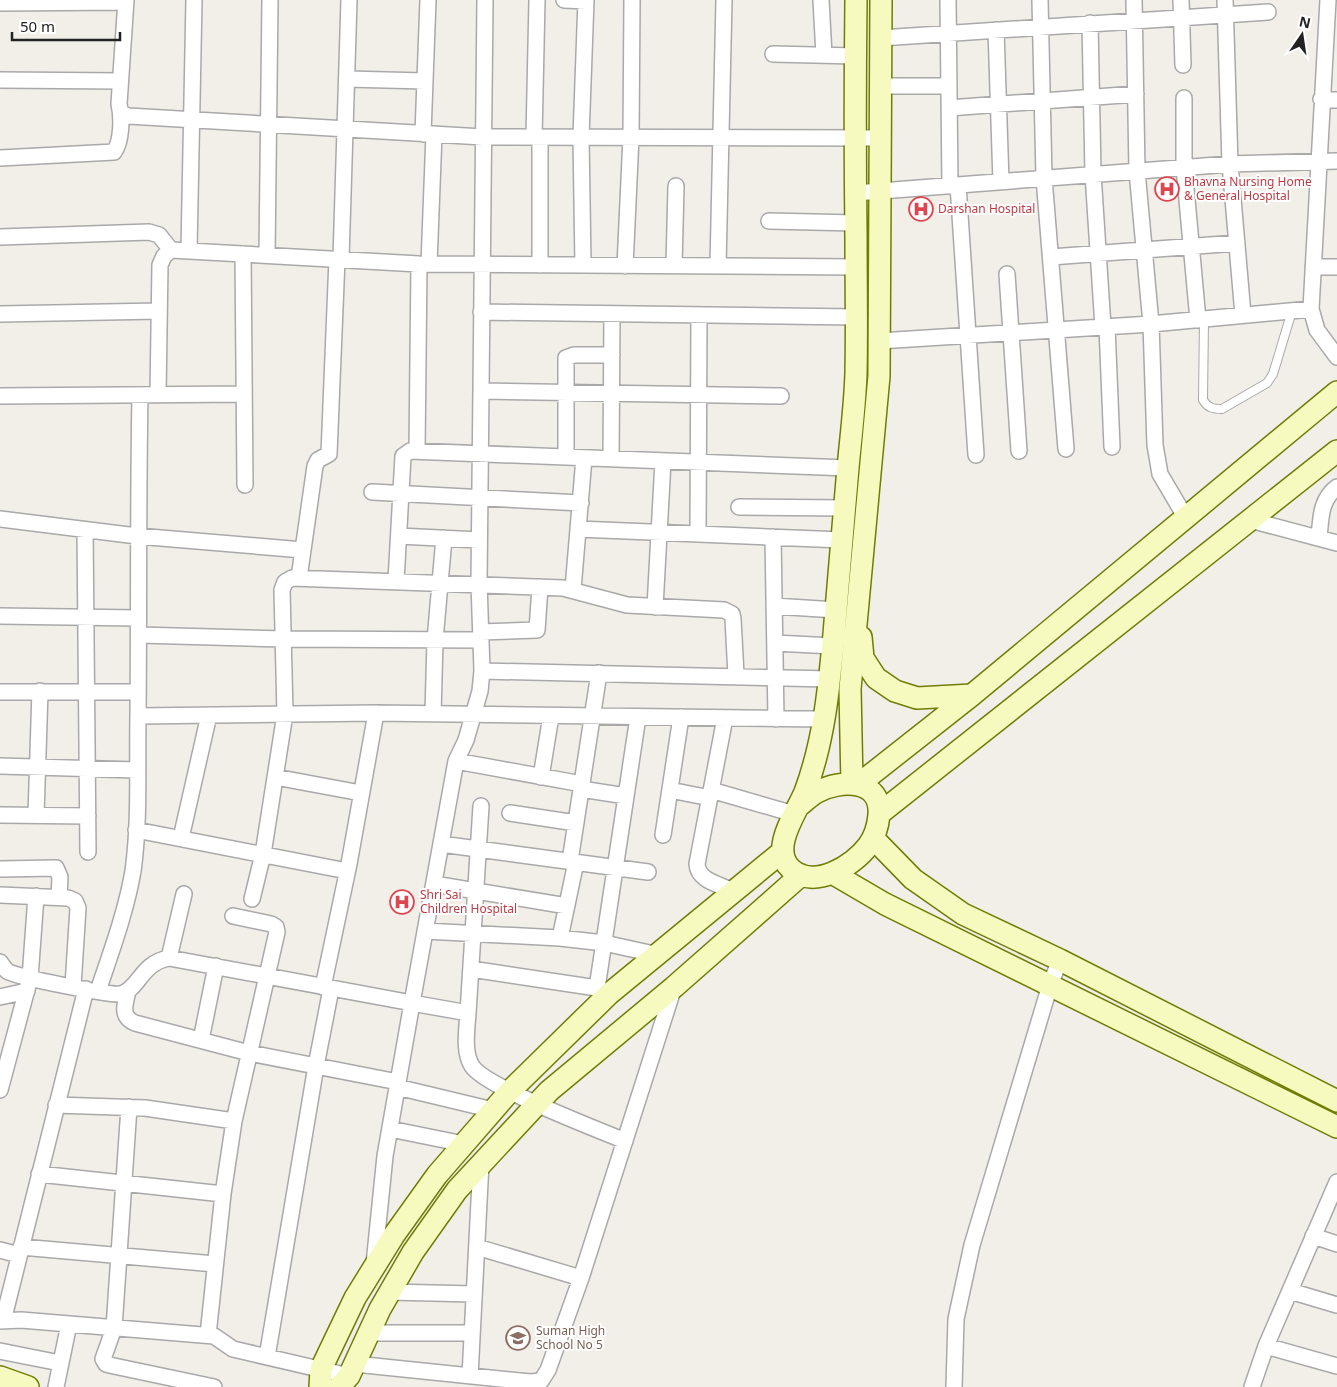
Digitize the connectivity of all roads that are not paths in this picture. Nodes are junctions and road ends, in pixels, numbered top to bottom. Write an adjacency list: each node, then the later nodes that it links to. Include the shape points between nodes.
1 (194, 0): 49 (street)
2 (270, 0): 50 (street)
3 (349, 0): 34 (street)
4 (428, 0): 37 (street)
5 (484, 0): 54 (street)
6 (537, 0): 55 (street)
7 (564, 0): 19 (street)
8 (632, 0): 57 (street)
9 (724, 0): 58 (street)
10 (821, 0): 31 (street)
11 (856, 0): 32 (main road)
12 (881, 0): 29 (main road)
13 (948, 0): 28 (street)
14 (1040, 0): 26 (street)
15 (1134, 0): 24 (street)
16 (1181, 0): 23 (street)
17 (1328, 0): 43 (street)
18 (126, 1): 20 (street); 36 (street)
19 (586, 1): 56 (street)
20 (0, 3)
21 (1225, 7): 22 (street); 23 (street); 63 (street)
22 (1268, 12)
23 (1182, 17): 24 (street); 33 (street)
24 (1135, 20): 25 (street); 40 (street)
25 (1090, 23): 26 (street); 41 (street)
26 (1040, 27): 27 (street); 45 (street)
27 (996, 30): 28 (street); 46 (street)
28 (949, 33): 29 (street); 39 (street)
29 (881, 38): 38 (main road)
30 (773, 54): 31 (street)
31 (824, 55): 32 (street)
32 (855, 56): 53 (main road)
33 (1184, 65)
34 (347, 78): 37 (street); 51 (street)
35 (0, 80): 36 (street)
36 (120, 81): 48 (street)
37 (425, 81): 52 (street)
38 (881, 86): 39 (street); 59 (main road)
39 (949, 86): 47 (street)
40 (1136, 94): 41 (street); 65 (street)
41 (1090, 98): 45 (street); 66 (street)
42 (1184, 98): 64 (street)
43 (1321, 99): 44 (street); 61 (street)
44 (1337, 100)
45 (1042, 101): 46 (street); 67 (street)
46 (998, 104): 47 (street); 68 (street)
47 (949, 108): 70 (street)
48 (121, 113): 49 (street); 60 (street, via 118,147 114,152)
49 (192, 119): 50 (street); 79 (street)
50 (269, 124): 51 (street); 83 (street)
51 (345, 130): 52 (street); 85 (street)
52 (429, 134): 54 (street); 86 (street)
53 (855, 136): 58 (street); 59 (street); 72 (main road)
54 (483, 137): 55 (street); 87 (street)
55 (537, 137): 56 (street); 88 (street)
56 (581, 137): 57 (street); 89 (street)
57 (631, 137): 58 (street); 90 (street)
58 (722, 137): 92 (street)
59 (881, 138): 71 (main road)
60 (0, 158)
61 (1319, 160): 62 (street); 63 (street); 94 (street)
62 (1337, 161)
63 (1230, 164): 64 (street); 76 (street)
64 (1184, 167): 65 (street); 77 (street)
65 (1137, 171): 66 (street); 80 (street)
66 (1092, 174): 67 (street); 82 (street)
67 (1044, 178): 68 (street); 84 (street)
68 (1001, 182): 70 (street)
69 (676, 186): 91 (street)
70 (954, 186): 71 (street); 111 (street)
71 (881, 192): 72 (street); 112 (main road)
72 (856, 193): 74 (main road)
73 (769, 221): 74 (street)
74 (856, 223): 93 (main road)
75 (0, 237): 78 (street, via 149,232 159,236)
76 (1237, 243): 77 (street); 104 (street)
77 (1190, 246): 80 (street); 106 (street)
78 (171, 250): 79 (street); 98 (street, via 160,265)
79 (189, 250): 81 (street)
80 (1144, 250): 82 (street); 107 (street)
81 (243, 254): 83 (street); 121 (street)
82 (1098, 254): 84 (street); 108 (street)
83 (267, 255): 85 (street)
84 (1051, 257): 109 (street)
85 (339, 259): 86 (street); 161 (street, via 329,454 318,460 316,466)
86 (424, 264): 87 (street); 128 (street)
87 (482, 265): 88 (street); 100 (street)
88 (540, 265): 89 (street)
89 (582, 265): 90 (street)
90 (625, 266): 91 (street)
91 (674, 266): 92 (street)
92 (718, 266): 93 (street)
93 (856, 267): 105 (main road)
94 (1313, 267): 95 (street); 97 (street)
95 (1337, 268)
96 (1007, 274): 110 (street)
97 (1311, 309): 99 (street); 114 (street, via 1318,330)
98 (159, 311): 101 (street); 120 (street)
99 (1292, 311): 104 (street); 106 (lane, via 1273,374 1267,383 1222,409 1206,406 1203,400)
100 (481, 312): 102 (street); 115 (street)
101 (0, 314)
102 (612, 314): 103 (street); 113 (street)
103 (700, 315): 105 (street); 122 (street)
104 (1243, 315): 106 (street)
105 (856, 317): 137 (main road, via 856,374)
106 (1201, 319): 107 (street)
107 (1151, 324): 108 (street); 146 (street, via 1156,458 1167,489)
108 (1105, 327): 109 (street); 125 (street)
109 (1056, 330): 110 (street); 126 (street)
110 (1013, 333): 111 (street); 129 (street)
111 (968, 335): 112 (street); 131 (street)
112 (879, 341): 168 (main road, via 879,376)
113 (612, 355): 117 (street, via 566,358); 118 (street)
114 (1337, 357)
115 (481, 391): 117 (street); 130 (street)
116 (1337, 392): 146 (main road)
117 (565, 393): 118 (street); 132 (street)
118 (612, 393): 122 (street); 134 (street)
119 (140, 394): 120 (street); 123 (street); 153 (street)
120 (158, 394): 121 (street)
121 (244, 394): 138 (street)
122 (700, 395): 124 (street); 136 (street)
123 (0, 396)
124 (781, 396)
125 (1112, 447)
126 (1066, 449)
127 (1337, 450): 148 (main road)
128 (417, 451): 130 (street); 141 (street, via 406,452 403,456)
129 (1019, 451)
130 (480, 454): 132 (street); 142 (street)
131 (976, 455)
132 (566, 457): 133 (street)
133 (584, 458): 134 (street); 143 (street)
134 (611, 459): 135 (street)
135 (664, 461): 136 (street); 151 (street)
136 (700, 462): 137 (street); 152 (street)
137 (848, 468): 145 (main road)
138 (245, 485)
139 (1337, 487): 157 (street, via 1324,501)
140 (372, 492): 141 (street)
141 (402, 494): 142 (street); 154 (street)
142 (480, 498): 143 (street); 158 (street)
143 (581, 503): 149 (street)
144 (739, 507): 145 (street)
145 (845, 508): 159 (main road)
146 (1186, 518): 190 (main road)
147 (0, 519): 150 (street)
148 (1250, 520): 157 (street); 220 (main road)
149 (578, 529): 151 (street); 167 (street)
150 (85, 530): 153 (street); 173 (street)
151 (660, 532): 152 (street); 170 (street)
152 (698, 534): 155 (street)
153 (137, 536): 161 (street); 174 (street)
154 (399, 536): 156 (street); 163 (street)
155 (773, 537): 159 (street); 169 (street)
156 (444, 538): 158 (street); 164 (street)
157 (1318, 538): 160 (street)
158 (479, 540): 165 (street)
159 (842, 540): 171 (main road)
160 (1337, 543)
161 (303, 550): 162 (street)
162 (299, 578): 163 (street); 177 (street, via 285,582 282,590)
163 (396, 581): 164 (street)
164 (440, 582): 165 (street); 178 (street)
165 (479, 583): 166 (street); 176 (street)
166 (540, 587): 167 (street); 176 (street, via 537,630)
167 (573, 589): 170 (street, via 609,602)
168 (858, 605): 190 (main road, via 863,658 876,678 895,691 917,698); 211 (main road, via 850,689)
169 (774, 606): 171 (street); 179 (street)
170 (655, 607): 183 (street, via 729,611 733,619)
171 (836, 610): 180 (main road)
172 (0, 616): 173 (street)
173 (85, 618): 174 (street); 187 (street)
174 (138, 618): 175 (street)
175 (139, 635): 177 (street); 189 (street)
176 (481, 636): 178 (street); 181 (street)
177 (284, 640): 178 (street); 192 (street)
178 (435, 640): 193 (street)
179 (775, 643): 180 (street); 184 (street)
180 (833, 646): 185 (main road)
181 (482, 670): 182 (street); 195 (street, via 479,698)
182 (599, 673): 183 (street); 198 (street)
183 (736, 675): 184 (street)
184 (775, 677): 185 (street); 202 (street)
185 (830, 679): 203 (main road)
186 (40, 691): 187 (street); 188 (street); 206 (street)
187 (86, 691): 189 (street); 207 (street)
188 (0, 692)
189 (138, 692): 196 (street)
190 (972, 696): 211 (main road)
191 (376, 712): 192 (street); 193 (street); 214 (street)
192 (284, 714): 194 (street); 209 (street)
193 (433, 714): 195 (street)
194 (209, 715): 196 (street); 227 (street)
195 (473, 715): 197 (street); 204 (street)
196 (138, 716): 208 (street)
197 (551, 716): 198 (street); 210 (street)
198 (592, 716): 199 (street); 212 (street)
199 (638, 717): 200 (street); 216 (street)
200 (681, 717): 201 (street); 213 (street)
201 (725, 718): 202 (street); 215 (street)
202 (776, 719): 203 (street)
203 (825, 719): 218 (main road, via 813,771)
204 (456, 761): 210 (street); 229 (street)
205 (0, 766): 206 (street)
206 (38, 767): 207 (street); 222 (street)
207 (87, 770): 208 (street); 223 (street)
208 (137, 770): 225 (street)
209 (275, 777): 214 (street); 233 (street)
210 (541, 777): 212 (street)
211 (855, 784): 218 (main road, via 840,784 818,792); 220 (main road, via 872,790)
212 (582, 786): 216 (street); 224 (street)
213 (670, 790): 215 (street); 226 (street)
214 (362, 793): 237 (street)
215 (710, 794): 218 (street); 242 (street, via 698,872 702,877)
216 (626, 796): 235 (street)
217 (481, 806): 230 (street)
218 (797, 809): 231 (main road, via 785,833)
219 (510, 813): 224 (street)
220 (879, 814): 228 (main road)
221 (0, 815): 222 (street)
222 (36, 815): 223 (street)
223 (88, 816): 232 (street)
224 (576, 823): 234 (street)
225 (136, 830): 227 (street); 266 (street, via 126,905)
226 (663, 835)
227 (181, 838): 233 (street)
228 (873, 838): 239 (main road, via 857,859); 257 (main road, via 934,896 963,914)
229 (441, 844): 230 (street); 241 (street)
230 (478, 849): 234 (street); 243 (street)
231 (783, 850): 240 (main road, via 786,863); 242 (main road)
232 (88, 852)
233 (263, 854): 237 (street); 248 (street)
234 (573, 862): 235 (street); 249 (street)
235 (616, 867): 238 (street); 254 (street)
236 (0, 869): 247 (street, via 56,868 60,877)
237 (347, 871): 264 (street)
238 (648, 872)
239 (832, 873): 240 (main road); 263 (main road, via 885,904)
240 (801, 875): 265 (main road)
241 (434, 884): 243 (street); 251 (street)
242 (733, 890): 255 (main road)
243 (476, 891): 249 (street); 252 (street)
244 (184, 894): 256 (street)
245 (0, 895): 246 (street)
246 (36, 896): 247 (street); 262 (street)
247 (59, 897): 266 (street, via 75,901 78,908)
248 (252, 899)
249 (567, 906): 253 (street)
250 (233, 916): 261 (street, via 276,927)
251 (425, 931): 252 (street); 270 (street)
252 (474, 934): 253 (street); 260 (street)
253 (560, 938): 254 (street)
254 (604, 943): 255 (street); 268 (street)
255 (654, 954): 268 (main road)
256 (169, 958): 259 (street); 267 (street, via 154,962 145,969)
257 (1060, 960): 263 (street); 278 (main road)
258 (0, 962): 262 (street, via 7,971)
259 (216, 966): 261 (street); 272 (street)
260 (471, 969): 268 (street); 271 (street)
261 (267, 976): 264 (street); 273 (street)
262 (28, 985): 266 (street); 269 (street); 276 (street)
263 (1050, 985): 284 (main road); 327 (street, via 972,1245 956,1319)
264 (327, 988): 270 (street); 274 (street)
265 (674, 988): 279 (main road); 286 (street)
266 (86, 989): 267 (street, via 112,995); 280 (street)
267 (128, 991): 272 (street, via 124,1009 128,1020)
268 (603, 991): 277 (main road)
269 (0, 997)
270 (412, 1003): 271 (street); 275 (street)
271 (468, 1013): 277 (street, via 467,1051 472,1066 484,1077)
272 (201, 1040): 273 (street)
273 (249, 1053): 274 (street); 283 (street)
274 (316, 1066): 275 (street); 316 (street)
275 (398, 1084): 282 (street); 285 (street)
276 (0, 1090)
277 (510, 1091): 279 (street); 282 (main road)
278 (1337, 1101)
279 (536, 1103): 286 (street); 288 (main road)
280 (56, 1104): 281 (street); 289 (street)
281 (129, 1108): 283 (street, via 186,1112); 291 (street)
282 (492, 1110): 287 (main road)
283 (234, 1121): 294 (street)
284 (1337, 1127)
285 (390, 1129): 287 (street); 302 (street)
286 (625, 1141): 303 (street)
287 (464, 1144): 290 (main road)
288 (481, 1163): 293 (main road); 297 (street)
289 (39, 1174): 291 (street); 299 (street)
290 (436, 1175): 293 (main road); 302 (main road)
291 (125, 1182): 294 (street); 300 (street)
292 (1337, 1183): 295 (street)
293 (457, 1190): 305 (main road, via 413,1252)
294 (223, 1194): 301 (street)
295 (1313, 1236): 296 (street); 304 (street)
296 (1337, 1244)
297 (477, 1247): 303 (street); 306 (street)
298 (0, 1250): 299 (street)
299 (20, 1251): 300 (street); 308 (street)
300 (120, 1256): 301 (street); 310 (street)
301 (215, 1264): 313 (street)
302 (373, 1270): 321 (main road, via 355,1298)
303 (581, 1278): 323 (street)
304 (1290, 1291): 307 (street); 314 (street)
305 (390, 1292): 306 (street); 311 (main road)
306 (474, 1294): 312 (street)
307 (1337, 1304)
308 (2, 1321): 309 (street)
309 (69, 1324): 310 (street); 317 (street)
310 (114, 1328): 313 (street); 326 (street, via 104,1359 106,1364)
311 (369, 1333): 312 (street); 319 (main road)
312 (472, 1333): 320 (street)
313 (208, 1335): 316 (street, via 232,1349)
314 (1266, 1346): 318 (street); 328 (street)
315 (0, 1351): 317 (street)
316 (267, 1357): 321 (street)
317 (60, 1363): 325 (street)
318 (1337, 1366)
319 (348, 1376): 320 (street); 321 (street)
320 (470, 1376): 323 (street)
321 (320, 1378)
322 (1, 1381): 324 (main road)
323 (545, 1384)
324 (28, 1387)
325 (56, 1387)
326 (214, 1387)
327 (954, 1387)
328 (1252, 1387)

